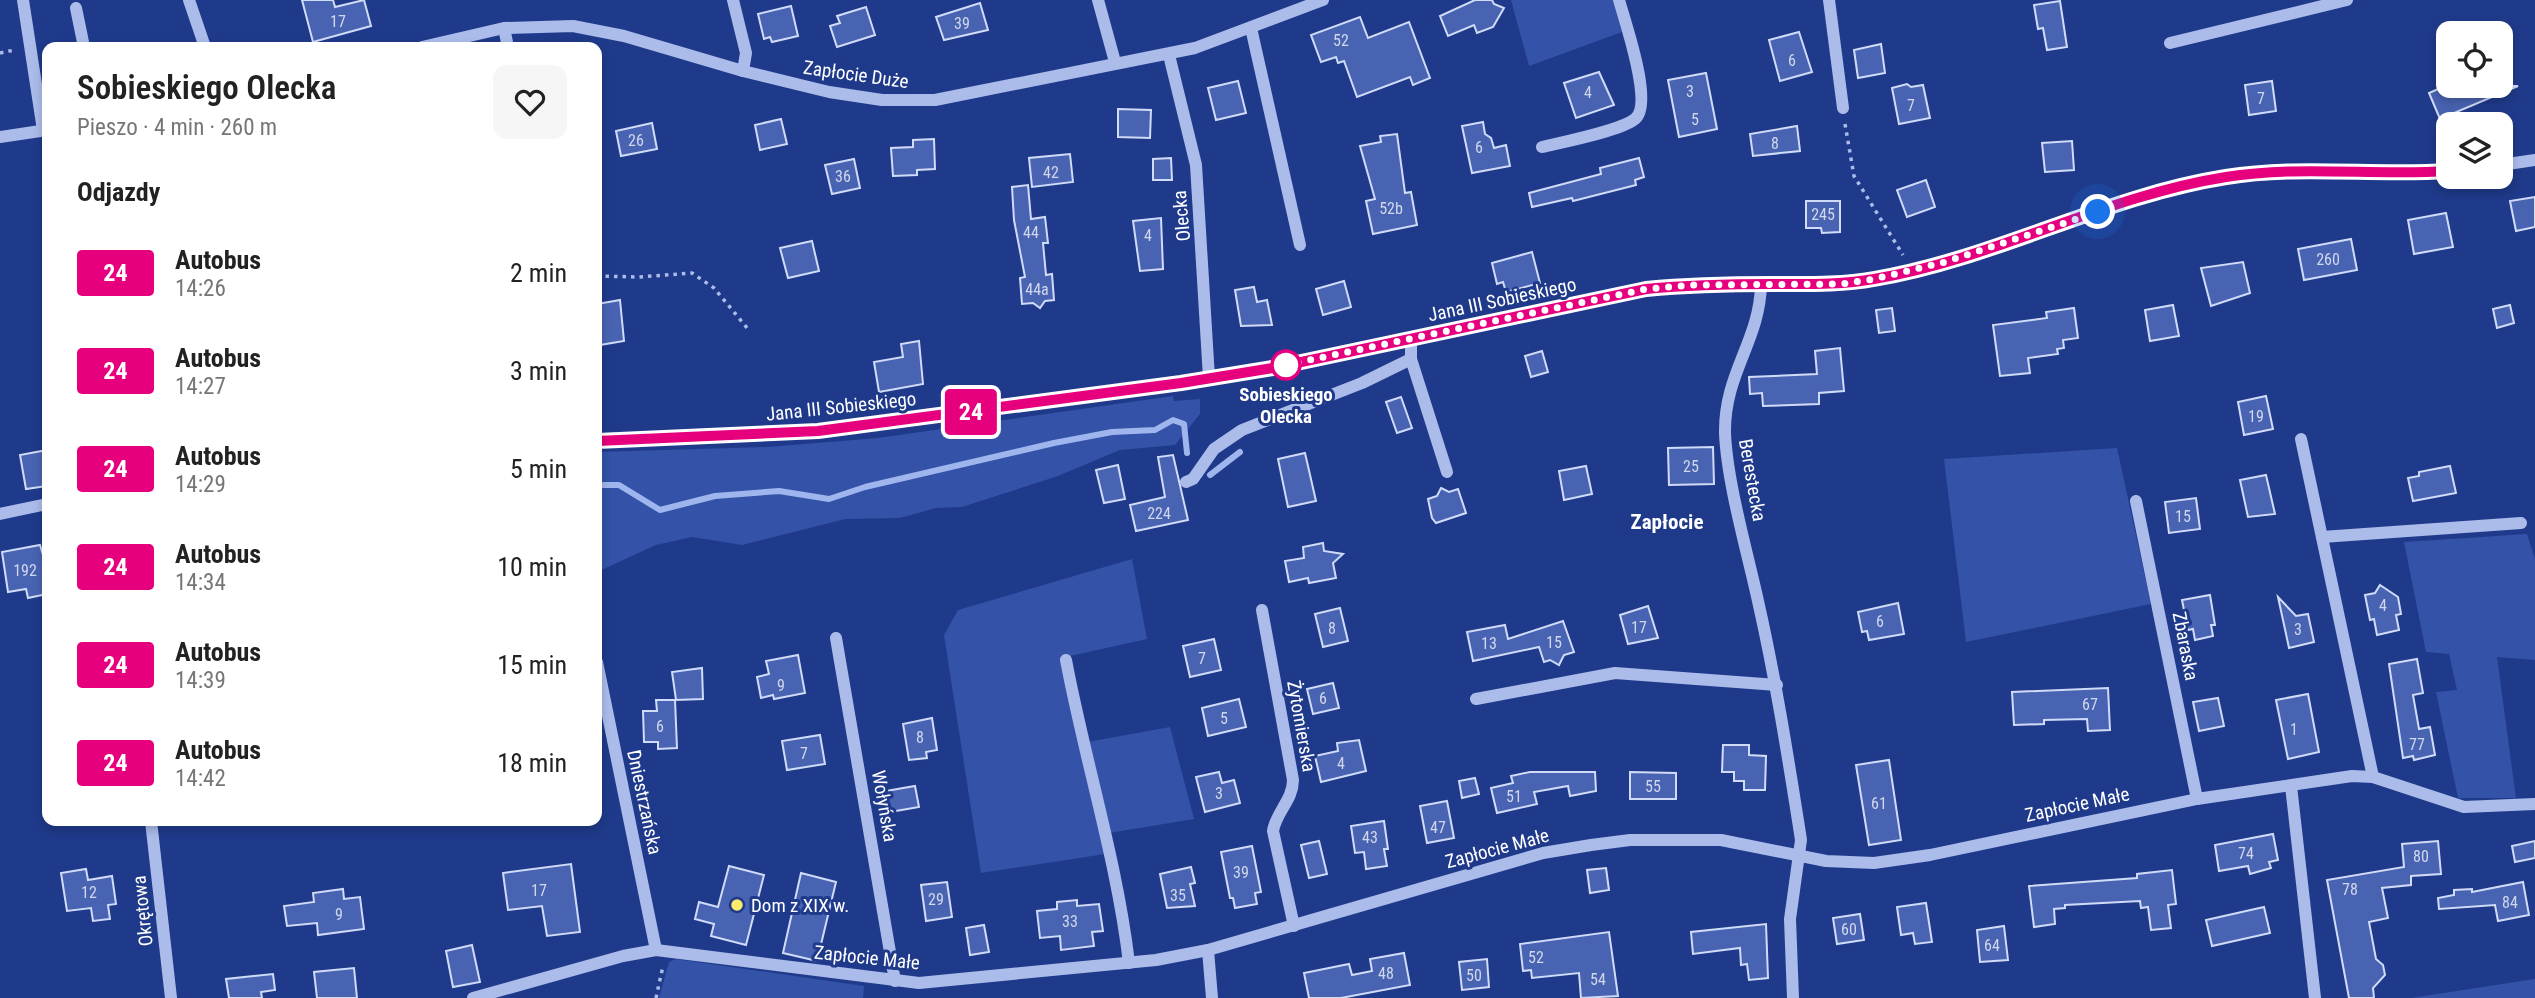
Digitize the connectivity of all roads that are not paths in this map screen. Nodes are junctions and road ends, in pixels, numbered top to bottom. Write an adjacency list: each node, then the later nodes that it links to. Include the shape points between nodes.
1 (23, 0): 21 (street)
2 (189, 0): 13 (street)
3 (733, 0): 19 (street, via 746,53)
4 (1098, 0): 18 (street)
5 (1323, 0): 11 (street, Zapłocie Duże)
6 (1619, 0): 24 (street, via 1638,71 1640,115 1627,124)
7 (1829, 0): 20 (street)
8 (2347, 0): 16 (street)
9 (76, 8): 12 (street)
10 (504, 28): 14 (street, Zapłocie Duże); 15 (street); 19 (street, Zapłocie Duże, via 550,24 599,30)
11 (1251, 28): 17 (street, Zapłocie Duże); 28 (street)
12 (83, 42)
13 (203, 42)
14 (444, 42)
15 (507, 42)
16 (2170, 43)
17 (1169, 55): 18 (street, Zapłocie Duże); 32 (street, Olecka, via 1196,165)
18 (1115, 62): 19 (street, Zapłocie Duże, via 964,95 908,101 829,92)
19 (743, 71)
20 (1843, 108)
21 (42, 112)
22 (42, 130): 23 (street)
23 (0, 137)
24 (1542, 147)
25 (2535, 160): 26 (street)
26 (2513, 163)
27 (2436, 171): 29 (street, Jana III Sobieskiego, via 2279,170 2223,177 1899,274 1841,284)
28 (1300, 245)
29 (1761, 284): 30 (street, Jana III Sobieskiego, via 1646,289); 45 (street, Berestecka, via 1756,321 1731,380 1725,430)
30 (1411, 338): 31 (street); 32 (street, Jana III Sobieskiego)
31 (1411, 359): 35 (street); 36 (street, via 1241,430 1214,449)
32 (1209, 378): 34 (street, Jana III Sobieskiego, via 818,431)
33 (2301, 439): 41 (street)
34 (602, 441)
35 (1447, 472)
36 (1186, 482)
37 (2136, 501): 50 (street, Zbaraska)
38 (42, 505): 39 (street)
39 (0, 514)
40 (2521, 523): 41 (street)
41 (2322, 537): 48 (street)
42 (1262, 610): 54 (street, Żytomierska, via 1293,780 1273,831)
43 (836, 638): 58 (street, Wołyńska)
44 (1066, 660): 57 (street, via 1114,873)
45 (1777, 685): 47 (street, via 1615,673); 53 (street, Berestecka, via 1799,827)
46 (602, 686): 55 (street, Dniestrzańska)
47 (1476, 699)
48 (2373, 777): 49 (street, Zapłocie Małe); 51 (street, Zapłocie Małe, via 2464,807)
49 (2291, 786): 50 (street, Zapłocie Małe); 63 (street)
50 (2197, 799): 53 (street, Zapłocie Małe, via 1898,861 1848,864)
51 (2535, 804)
52 (152, 826): 60 (street, Okrętowa)
53 (1798, 855): 54 (street, Zapłocie Małe, via 1710,840 1591,845 1543,853); 62 (street, Berestecka, via 1790,919)
54 (1294, 926): 56 (street, Zapłocie Małe)
55 (656, 950): 58 (street, Zapłocie Małe); 59 (street, Zapłocie Małe)
56 (1208, 950): 57 (street, Zapłocie Małe); 61 (street)
57 (1129, 963): 58 (street, Zapłocie Małe, via 919,983)
58 (895, 981)
59 (481, 997)
60 (171, 998)
61 (1212, 998)
62 (1793, 998)
63 (2315, 998)

